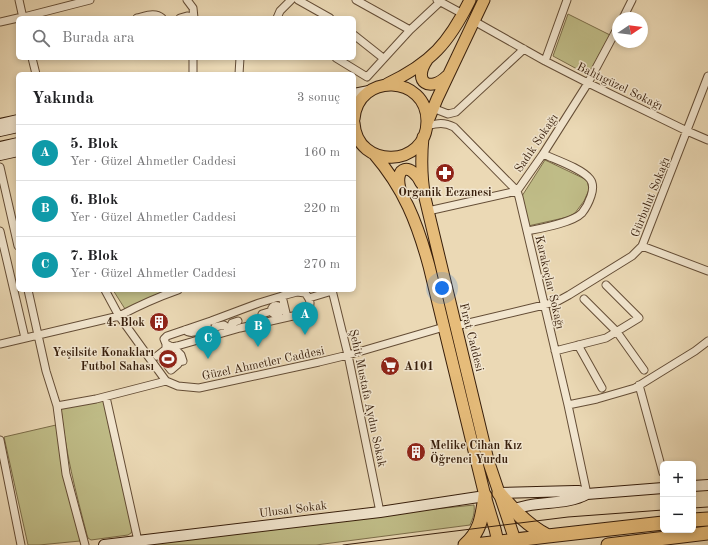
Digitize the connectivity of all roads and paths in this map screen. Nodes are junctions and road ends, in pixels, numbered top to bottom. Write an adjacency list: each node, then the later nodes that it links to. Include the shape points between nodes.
1 (19, 0): 14 (street)
2 (90, 0): 15 (street)
3 (291, 0): 19 (street)
4 (298, 0): 20 (street)
5 (356, 0): 24 (street)
6 (470, 0): 13 (main road)
7 (484, 0): 23 (main road, Fırat Caddesi)
8 (567, 0): 34 (street)
9 (632, 0): 12 (street)
10 (189, 1): 18 (street)
11 (438, 1): 13 (street); 24 (street)
12 (626, 12)
13 (463, 14): 29 (main road, via 443,44)
14 (21, 16)
15 (29, 16)
16 (144, 16): 17 (street)
17 (160, 16)
18 (194, 16)
19 (278, 16)
20 (326, 16)
21 (16, 19): 22 (street)
22 (0, 22)
23 (474, 22): 27 (street, Bahtıgüzel Sokağı); 38 (main road, Fırat Caddesi)
24 (410, 30): 28 (street)
25 (356, 37): 28 (street)
26 (612, 38): 40 (street, Sadık Sokağı)
27 (524, 49): 34 (street, Bahtıgüzel Sokağı); 44 (street, via 456,112 448,114)
28 (383, 58): 33 (street, via 367,77)
29 (429, 58): 38 (main road, via 422,69 421,78 424,82 431,85); 41 (main road, via 407,74)
30 (32, 60): 35 (street)
31 (193, 60): 36 (street)
32 (240, 60): 37 (street)
33 (339, 60)
34 (545, 61): 40 (street, Bahtıgüzel Sokağı)
35 (36, 72)
36 (193, 72)
37 (239, 72)
38 (448, 76): 44 (main road, Fırat Caddesi)
39 (708, 76): 50 (street, Gürbulut Sokağı)
40 (588, 83): 50 (street, Bahtıgüzel Sokağı); 58 (street, Sadık Sokağı)
41 (384, 85): 42 (main road); 44 (main road, via 406,88)
42 (369, 91): 43 (street); 45 (main road, via 361,99)
43 (356, 94)
44 (428, 106): 49 (main road, Fırat Caddesi)
45 (356, 110)
46 (16, 120): 47 (street)
47 (0, 124)
48 (16, 128): 51 (street)
49 (425, 131): 57 (main road, via 417,146 402,156 391,158); 61 (main road, Fırat Caddesi, via 421,164); 63 (street, Karakoçlar Sokağı, via 438,123 454,127)
50 (687, 131): 53 (street, Bahtıgüzel Sokağı); 70 (street, Gürbulut Sokağı)
51 (0, 132)
52 (357, 139): 57 (main road, Fırat Caddesi)
53 (708, 140)
54 (16, 143): 55 (street)
55 (0, 147)
56 (16, 151): 59 (street)
57 (374, 154): 62 (main road, Fırat Caddesi)
58 (544, 154): 63 (street, Sadık Sokağı); 67 (street, via 585,174 592,180 593,189 583,212 576,218)
59 (0, 155)
60 (0, 167): 65 (street)
61 (422, 185): 62 (main road, via 416,175 406,169 399,176); 64 (main road, Fırat Caddesi)
62 (400, 189): 91 (main road, Fırat Caddesi, via 426,253)
63 (517, 191): 64 (street, Sadık Sokağı); 67 (street, Karakoçlar Sokağı)
64 (428, 211): 90 (main road, Fırat Caddesi)
65 (16, 227): 66 (street)
66 (0, 231): 69 (street)
67 (527, 231): 82 (street, Karakoçlar Sokağı)
68 (16, 242): 69 (street)
69 (2, 244): 98 (street)
70 (642, 246): 71 (street); 82 (street, Gürbulut Sokağı, via 632,256 569,295)
71 (708, 272)
72 (606, 285): 96 (street, via 639,318)
73 (28, 292): 97 (street)
74 (106, 292): 86 (street)
75 (173, 292): 86 (street)
76 (326, 292): 79 (street)
77 (332, 292): 106 (street, Şehit Mustafa Aydın Sokak)
78 (282, 296): 79 (street, via 301,292); 81 (street); 83 (street)
79 (309, 298): 87 (street, via 311,303 306,313)
80 (584, 299): 96 (street)
81 (259, 303): 84 (street); 85 (street)
82 (544, 305): 90 (street, Gürbulut Sokağı); 105 (street, Karakoçlar Sokağı)
83 (282, 307): 85 (street); 87 (street)
84 (236, 312): 88 (street); 92 (street)
85 (262, 314): 89 (street)
86 (119, 316): 97 (street); 109 (street)
87 (287, 317): 89 (street)
88 (235, 322): 92 (street, via 228,328 224,325); 93 (street)
89 (264, 323): 93 (street)
90 (456, 326): 120 (main road, Fırat Caddesi)
91 (444, 327): 106 (street, Güzel Ahmetler Caddesi); 122 (main road, Fırat Caddesi)
92 (210, 328): 93 (street); 94 (street); 95 (street); 99 (street)
93 (240, 328)
94 (185, 330): 95 (street); 104 (street, via 167,336 164,339)
95 (197, 332): 99 (street)
96 (617, 332): 102 (street, via 606,338); 108 (street)
97 (38, 335): 98 (street); 114 (street)
98 (25, 338): 101 (street)
99 (196, 340): 103 (street)
100 (708, 341): 110 (street)
101 (0, 344)
102 (578, 345): 105 (street); 111 (street)
103 (177, 346): 104 (street); 107 (street, via 175,349 183,361)
104 (166, 347): 107 (street); 107 (street, via 158,356 172,370)
105 (555, 351): 113 (street, Karakoçlar Sokağı)
106 (348, 355): 109 (street, Güzel Ahmetler Caddesi, via 199,388 178,386); 124 (street, Şehit Mustafa Aydın Sokak)
107 (178, 362)
108 (644, 370)
109 (166, 381): 112 (street)
110 (639, 385): 113 (street, via 597,399); 116 (street)
111 (602, 388)
112 (106, 397): 114 (street); 130 (street)
113 (568, 405): 121 (street, Karakoçlar Sokağı)
114 (57, 406): 135 (street, via 66,474)
115 (0, 440): 134 (street)
116 (660, 461)
117 (708, 485): 118 (street)
118 (696, 486)
119 (660, 488): 121 (street)
120 (499, 493): 121 (street, via 579,491); 123 (highway)
121 (587, 494): 123 (street, via 581,498)
122 (485, 496): 124 (street, Ulusal Sokak); 133 (main road, Fırat Caddesi); 137 (highway, via 478,528)
123 (510, 511): 129 (highway); 132 (main road)
124 (380, 512): 130 (street, Ulusal Sokak)
125 (708, 519): 126 (highway)
126 (696, 520)
127 (660, 524): 129 (highway)
128 (708, 533): 140 (highway)
129 (548, 536): 132 (highway); 139 (highway)
130 (138, 540): 136 (street, Ulusal Sokak)
131 (708, 541): 141 (highway)
132 (516, 543): 133 (highway)
133 (498, 544): 138 (highway)
134 (21, 545)
135 (85, 545)
136 (104, 545)
137 (465, 545)
138 (475, 545)
139 (538, 545)
140 (608, 545)
141 (678, 545)

